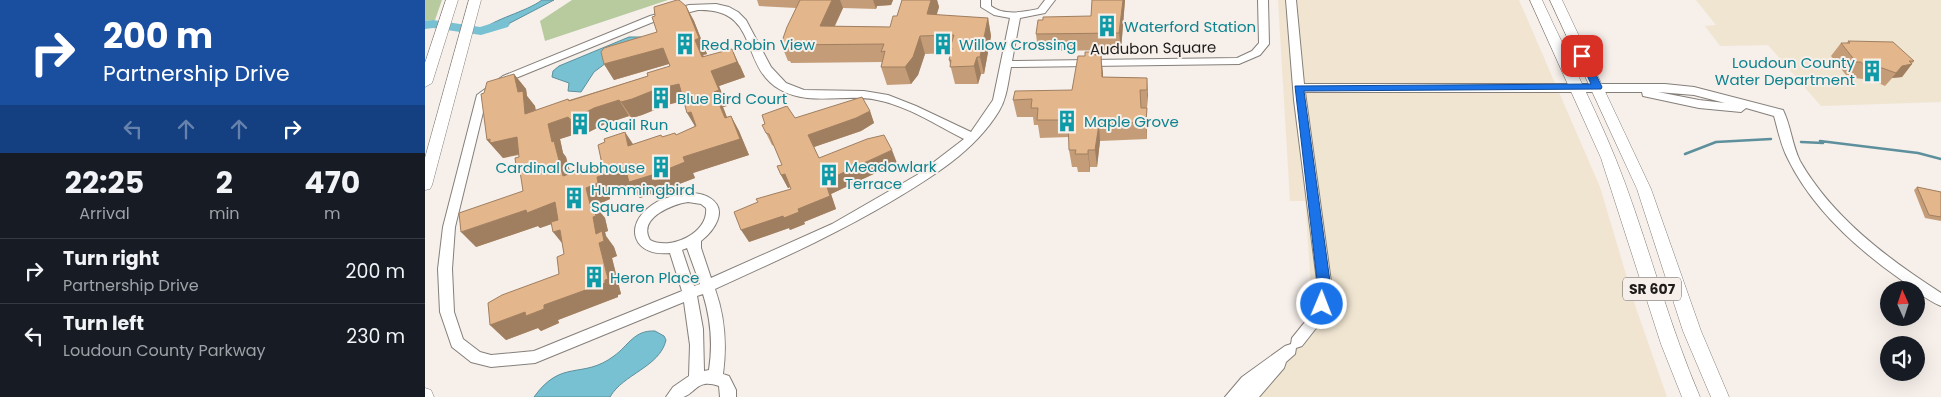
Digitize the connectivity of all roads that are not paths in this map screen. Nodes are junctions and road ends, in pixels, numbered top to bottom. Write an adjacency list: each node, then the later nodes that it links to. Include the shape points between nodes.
1 (451, 0): 11 (main road)
2 (475, 0): 16 (main road)
3 (986, 0): 9 (street, via 991,12)
4 (1050, 0): 9 (street, via 1041,10)
5 (1263, 0): 10 (street, Audubon Square, via 1264,44 1256,53 1239,62)
6 (1291, 0): 14 (street)
7 (1536, 0): 12 (main road, SR 607)
8 (1556, 0): 13 (main road, SR 607)
9 (1016, 14): 10 (street)
10 (1006, 64): 15 (street, via 995,110)
11 (425, 84)
12 (1576, 87): 13 (street); 14 (street); 29 (main road, SR 607, via 1617,180)
13 (1597, 87): 21 (street, via 1630,88 1699,104 1779,113 1793,159 1814,190 1875,255); 30 (main road, SR 607, via 1644,188 1692,331)
14 (1299, 88): 22 (street, via 1325,289 1319,314)
15 (973, 138): 19 (street, via 921,178 837,227); 20 (street, via 887,98 808,94 782,86 767,70 741,20 726,10 711,7 683,9 654,18 507,78 488,91 477,106 449,227 445,269 447,312 457,343 476,357 491,361 535,356)
16 (425, 185)
17 (694, 240): 18 (street); 18 (street, via 713,219 711,205 688,197 666,203 648,216 640,232 641,239 653,248); 19 (street)
18 (675, 248): 20 (street)
19 (708, 286): 20 (street); 23 (street, via 717,313 720,339)
20 (689, 294): 24 (street, via 696,318 699,348)
21 (1941, 300)
22 (1297, 342)
23 (715, 377): 24 (street); 26 (street, via 726,385)
24 (696, 380): 25 (street)
25 (674, 397)
26 (728, 397)
27 (1233, 397): 28 (street, via 1247,382 1290,350)
28 (1250, 397)
29 (1691, 397)
30 (1721, 397)

